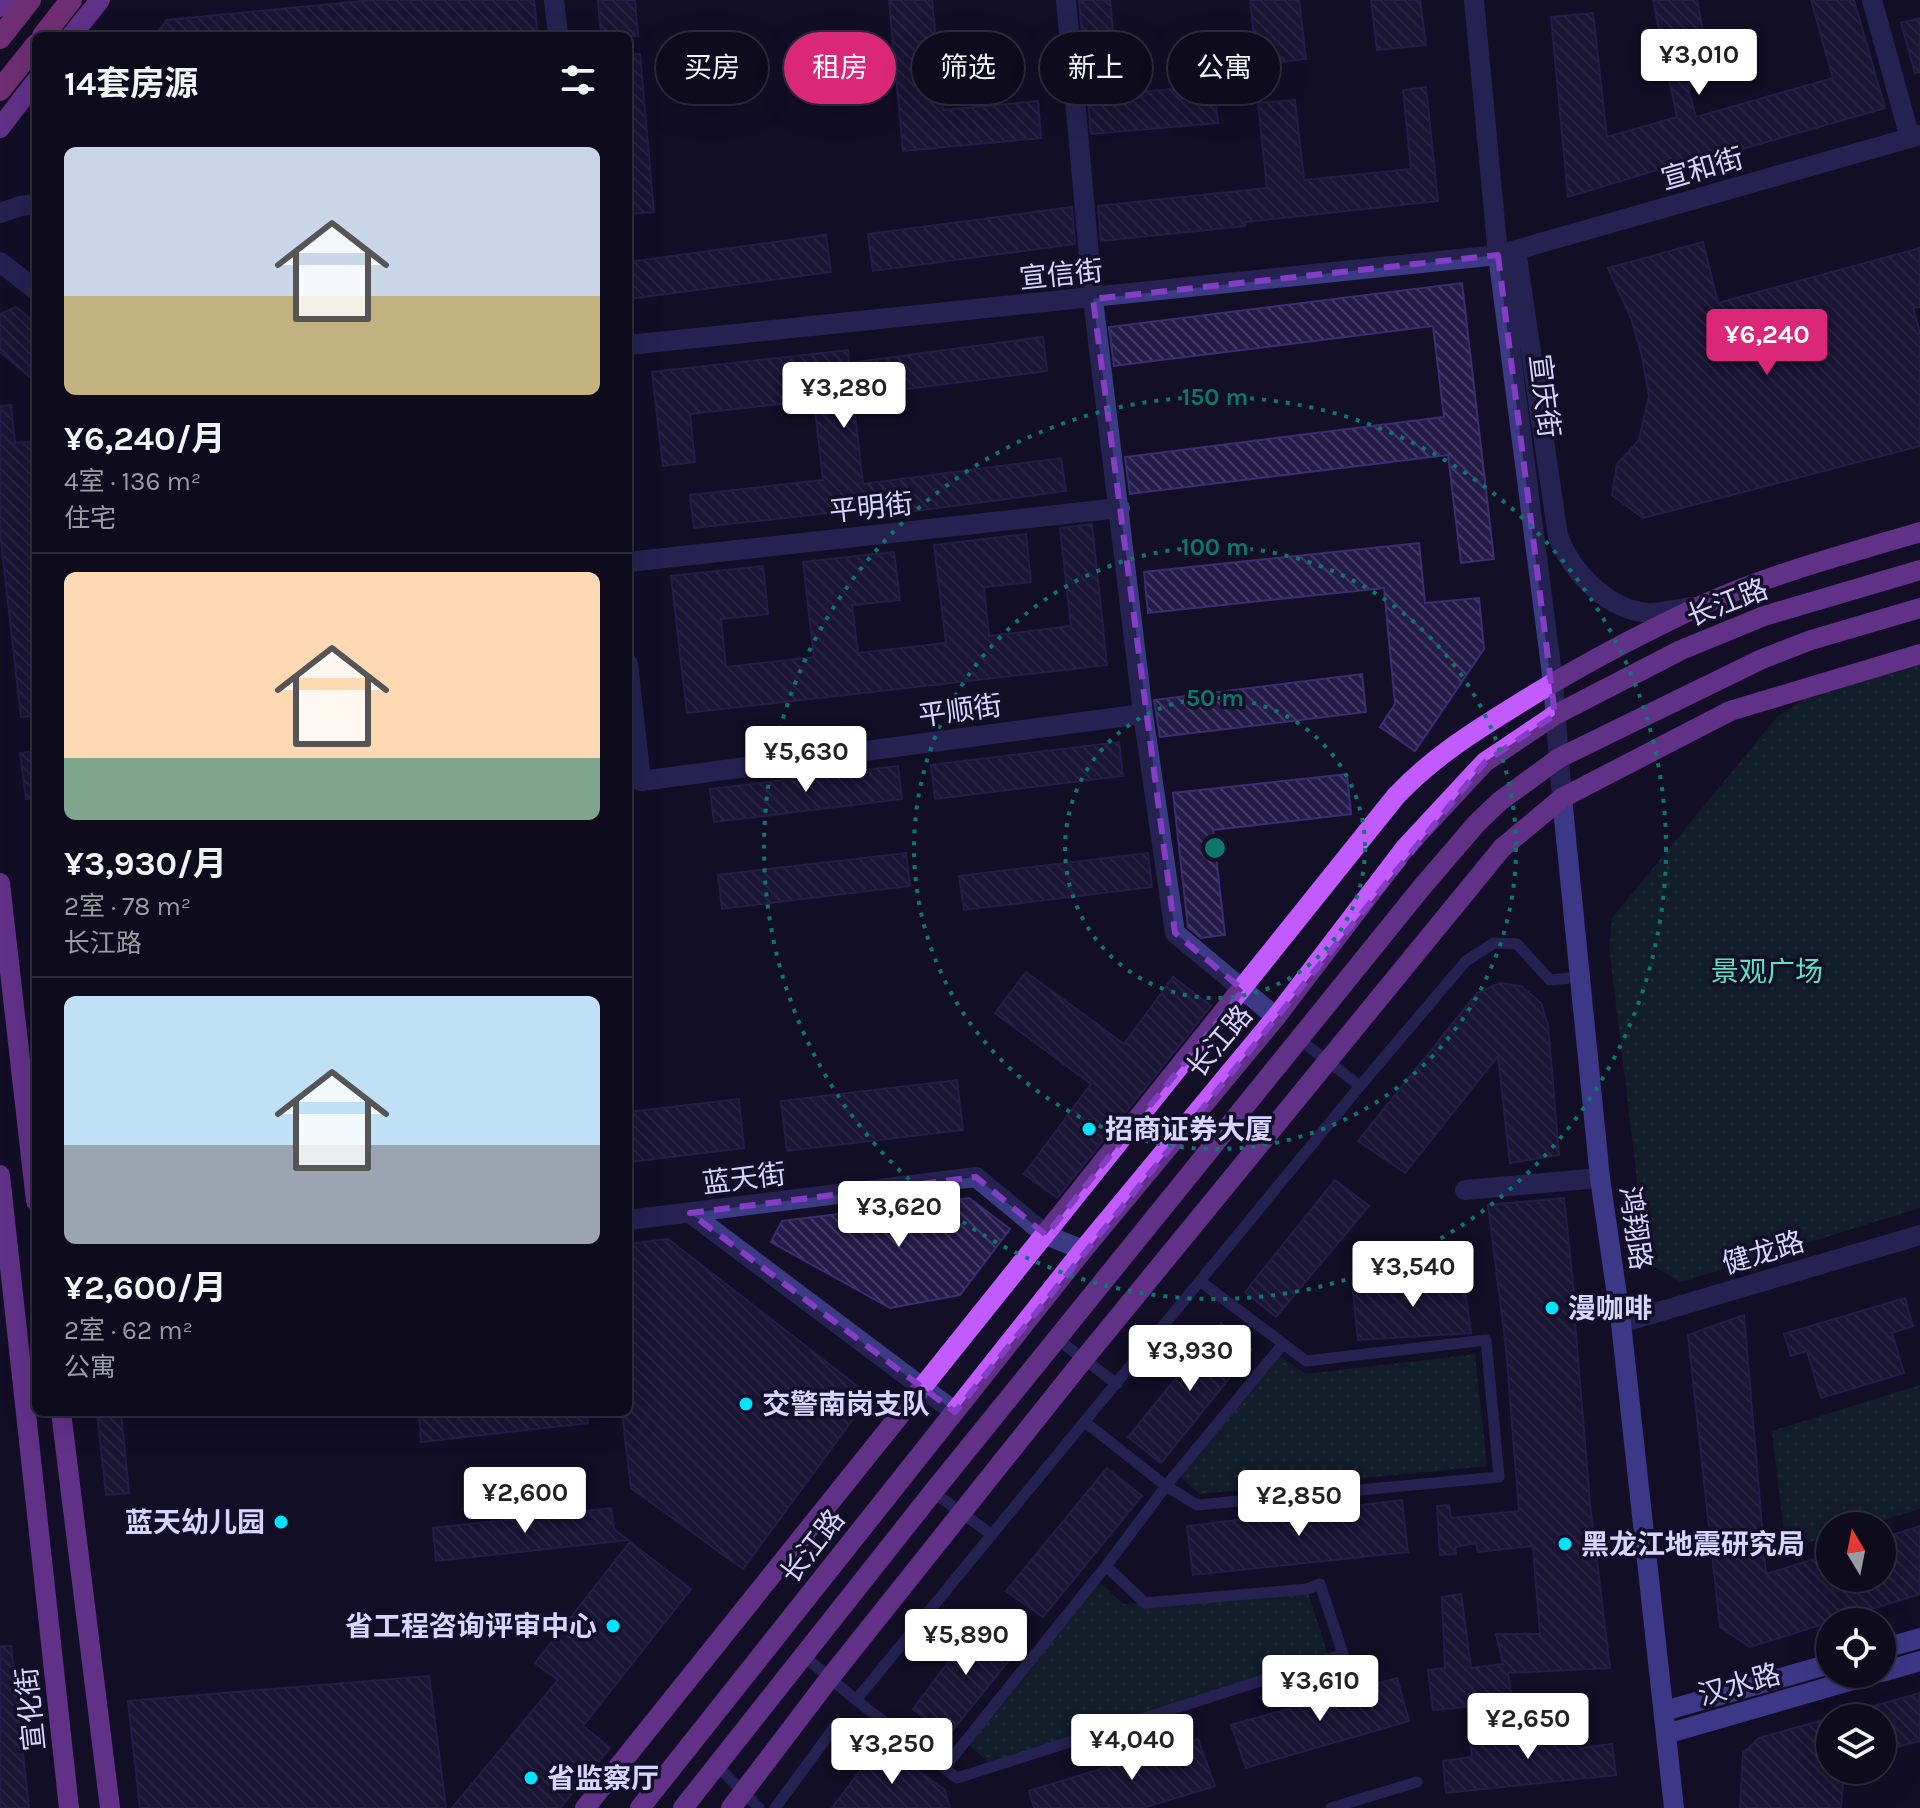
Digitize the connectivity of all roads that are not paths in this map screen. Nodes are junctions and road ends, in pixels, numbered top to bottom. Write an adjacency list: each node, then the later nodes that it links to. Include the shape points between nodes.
1 (6, 0): 9 (main road)
2 (30, 0): 13 (highway)
3 (71, 0): 10 (highway)
4 (100, 0): 11 (main road)
5 (554, 0): 12 (street)
6 (1066, 0): 24 (street)
7 (1474, 0): 21 (street, 宣庆街)
8 (1872, 0): 18 (street)
9 (0, 7)
10 (46, 32)
11 (74, 32)
12 (558, 32)
13 (0, 38)
14 (32, 50): 16 (highway)
15 (32, 86): 17 (main road)
16 (0, 90)
17 (0, 128)
18 (1915, 137): 21 (street, 宣和街)
19 (32, 205): 20 (street)
20 (0, 213)
21 (1507, 253): 24 (street, 宣信街); 30 (street, via 1562,546 1602,595 1622,604 1649,613); 33 (street, 宣庆街)
22 (0, 262): 23 (street)
23 (32, 287)
24 (1093, 299): 25 (street, 宣信街); 26 (street)
25 (632, 345)
26 (1120, 508): 28 (street, 平明街); 35 (street)
27 (1920, 532): 30 (main road)
28 (632, 562)
29 (1920, 570): 36 (main road, 长江路, via 1734,627)
30 (1702, 605): 33 (main road)
31 (1920, 608): 37 (main road, via 1762,659)
32 (1920, 654): 38 (main road, via 1730,711)
33 (1553, 682): 36 (street, 宣庆街); 41 (main road, via 1420,771)
34 (632, 700): 35 (street, 平顺街, via 641,781)
35 (1143, 714): 41 (street, via 1175,933)
36 (1555, 715): 37 (street, 宣庆街); 42 (main road, 长江路, via 1485,762 1451,795)
37 (1559, 758): 38 (street, 宣庆街); 43 (main road, via 1477,823)
38 (1562, 798): 40 (main road, 鸿翔路); 44 (main road, via 1481,871)
39 (0, 883): 46 (main road)
40 (1579, 977): 45 (lane, via 1550,980 1517,944 1494,943 1466,961); 48 (main road, 鸿翔路)
41 (1243, 990): 42 (street); 52 (main road)
42 (1276, 1017): 54 (main road, 长江路)
43 (1299, 1039): 44 (lane); 57 (main road)
44 (1328, 1062): 45 (lane); 59 (main road)
45 (1360, 1086): 55 (lane)
46 (32, 1166)
47 (0, 1175): 86 (main road, 宣化街)
48 (1600, 1178): 49 (street); 56 (main road, 鸿翔路)
49 (1465, 1190)
50 (690, 1213): 51 (street, 蓝天街); 52 (street, 蓝天街, via 976,1177); 61 (street)
51 (632, 1220)
52 (1046, 1235): 54 (street, 蓝天街); 61 (main road)
53 (1920, 1235): 56 (street, 健龙路)
54 (1083, 1250): 62 (main road, 长江路)
55 (1201, 1282): 58 (lane); 60 (lane)
56 (1621, 1323): 79 (main road, 鸿翔路)
57 (1057, 1339): 59 (lane); 66 (main road)
58 (1283, 1344): 65 (lane); 65 (lane, via 1306,1361 1486,1340 1499,1477 1197,1505)
59 (1084, 1359): 60 (lane); 67 (main road)
60 (1117, 1384): 64 (lane)
61 (920, 1386): 62 (street); 88 (main road)
62 (955, 1412): 89 (main road, 长江路)
63 (61, 1416): 87 (main road)
64 (1085, 1422): 65 (lane); 68 (lane)
65 (1166, 1486): 69 (lane)
66 (933, 1492): 67 (lane); 72 (main road)
67 (961, 1513): 68 (lane); 76 (main road)
68 (992, 1535): 78 (lane)
69 (1106, 1566): 83 (lane); 83 (lane, via 1145,1603 1320,1584 1343,1654 957,1778)
70 (1920, 1638): 71 (main road)
71 (1896, 1645)
72 (804, 1656): 76 (lane); 82 (main road)
73 (1920, 1661): 75 (main road)
74 (1816, 1668): 79 (main road, 汉水路)
75 (1896, 1668)
76 (829, 1679): 78 (lane); 85 (main road)
77 (1825, 1688): 81 (main road, 汉水路)
78 (856, 1700): 83 (lane)
79 (1664, 1711): 81 (main road, 鸿翔路)
80 (836, 1725): 92 (lane)
81 (1666, 1734): 94 (main road, 鸿翔路)
82 (716, 1765): 85 (lane); 90 (main road)
83 (944, 1768)
84 (1417, 1782): 93 (lane)
85 (737, 1800): 91 (lane)
86 (69, 1808)
87 (110, 1808)
88 (585, 1808)
89 (640, 1808)
90 (683, 1808)
91 (759, 1808)
92 (775, 1808)
93 (1331, 1808)
94 (1674, 1808)

